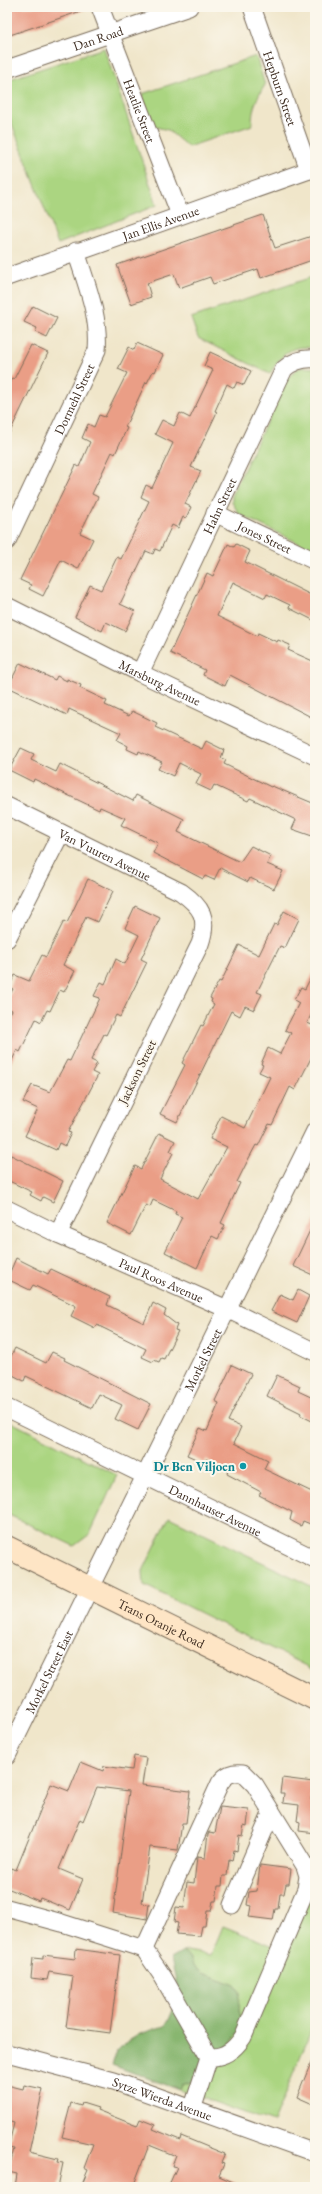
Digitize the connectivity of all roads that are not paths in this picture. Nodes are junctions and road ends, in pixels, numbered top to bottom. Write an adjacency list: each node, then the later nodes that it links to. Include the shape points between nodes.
1 (100, 7): 4 (street, Heatlie Street)
2 (189, 7): 4 (street, Dan Road)
3 (252, 7): 6 (street, Hepburn Street)
4 (109, 35): 5 (street, Dan Road); 7 (street, Heatlie Street)
5 (7, 69)
6 (312, 169): 7 (street, Jan Ellis Avenue)
7 (180, 215): 8 (street, Jan Ellis Avenue)
8 (76, 251): 9 (street, Jan Ellis Avenue); 12 (street, Dormehl Street, via 96,316 99,334 97,350)
9 (7, 277)
10 (315, 359): 11 (street, Hahn Street, via 300,360 284,369)
11 (215, 513): 13 (street, Jones Street); 15 (street, Hahn Street)
12 (7, 541)
13 (315, 561)
14 (7, 606): 15 (street, Marsburg Avenue)
15 (140, 673): 16 (street, Marsburg Avenue)
16 (315, 756)
17 (7, 806): 18 (street, Van Vuuren Avenue)
18 (61, 833): 19 (street, Van Vuuren Avenue, via 181,892); 20 (street)
19 (200, 907): 23 (street, Jackson Street, via 205,924 200,944)
20 (7, 939)
21 (315, 1131): 24 (street, Morkel Street)
22 (7, 1209): 23 (street, Paul Roos Avenue)
23 (58, 1234): 24 (street, Paul Roos Avenue)
24 (227, 1309): 25 (street, Paul Roos Avenue); 27 (street, Morkel Street)
25 (315, 1352)
26 (7, 1408): 27 (street, Dannhauser Avenue)
27 (145, 1476): 29 (street, Dannhauser Avenue); 30 (street, Morkel Street)
28 (7, 1547): 30 (main road, Trans Oranje Road)
29 (315, 1559)
30 (90, 1588): 31 (main road, Trans Oranje Road); 32 (street, Morkel Street East)
31 (315, 1699)
32 (7, 1756)
33 (271, 1814): 34 (street); 36 (street, via 249,1778 237,1773 230,1773 224,1777); 38 (street, via 305,1866 308,1883 243,2037 230,2051)
34 (232, 1905)
35 (7, 1908): 36 (street)
36 (144, 1949): 38 (street)
37 (7, 2053): 39 (street, Sytze Wierda Avenue, via 114,2081)
38 (209, 2057): 39 (street)
39 (192, 2110): 40 (street, Sytze Wierda Avenue)
40 (315, 2153)

